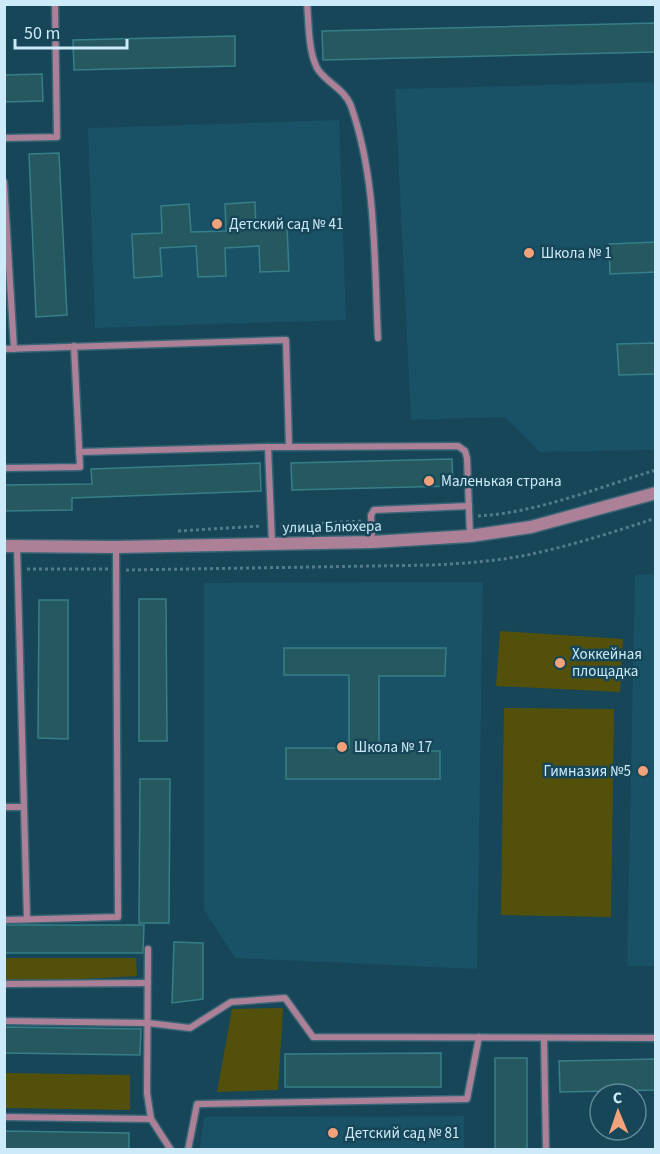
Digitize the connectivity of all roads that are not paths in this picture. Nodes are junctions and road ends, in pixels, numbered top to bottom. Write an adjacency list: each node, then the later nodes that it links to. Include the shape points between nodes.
1 (55, 4): 3 (lane, via 57,137)
2 (307, 4): 5 (lane, via 318,70 350,103 361,145 371,194)
3 (4, 138)
4 (4, 182): 8 (lane)
5 (378, 338)
6 (74, 346): 8 (lane); 10 (lane, via 286,340); 11 (lane)
7 (4, 349): 8 (lane)
8 (14, 349)
9 (268, 447): 10 (lane); 11 (lane); 17 (lane)
10 (289, 447): 14 (lane, via 458,446 467,459)
11 (79, 452): 12 (lane, via 80,467)
12 (4, 468)
13 (656, 493): 15 (street, улица Блюхера, via 531,526)
14 (469, 506): 15 (lane); 16 (lane, via 374,510)
15 (470, 536): 16 (street, улица Блюхера)
16 (372, 542): 17 (street, улица Блюхера)
17 (272, 543): 19 (street, улица Блюхера)
18 (10, 547): 19 (street, улица Блюхера); 21 (lane, via 17,569)
19 (116, 547): 22 (lane, via 118,918)
20 (4, 807): 21 (lane)
21 (23, 807): 22 (lane)
22 (27, 919): 23 (lane)
23 (4, 920)
24 (148, 949): 25 (lane)
25 (148, 983): 26 (lane); 28 (lane)
26 (4, 984)
27 (4, 1021): 28 (lane)
28 (148, 1023): 29 (lane, via 190,1028 231,1002 285,998 314,1037); 33 (lane, via 147,1093)
29 (479, 1037): 30 (lane); 35 (lane, via 467,1099 197,1104)
30 (544, 1038): 31 (lane); 36 (lane)
31 (656, 1038)
32 (4, 1118): 33 (lane)
33 (151, 1119): 34 (lane)
34 (171, 1149)
35 (188, 1149)
36 (546, 1149)

